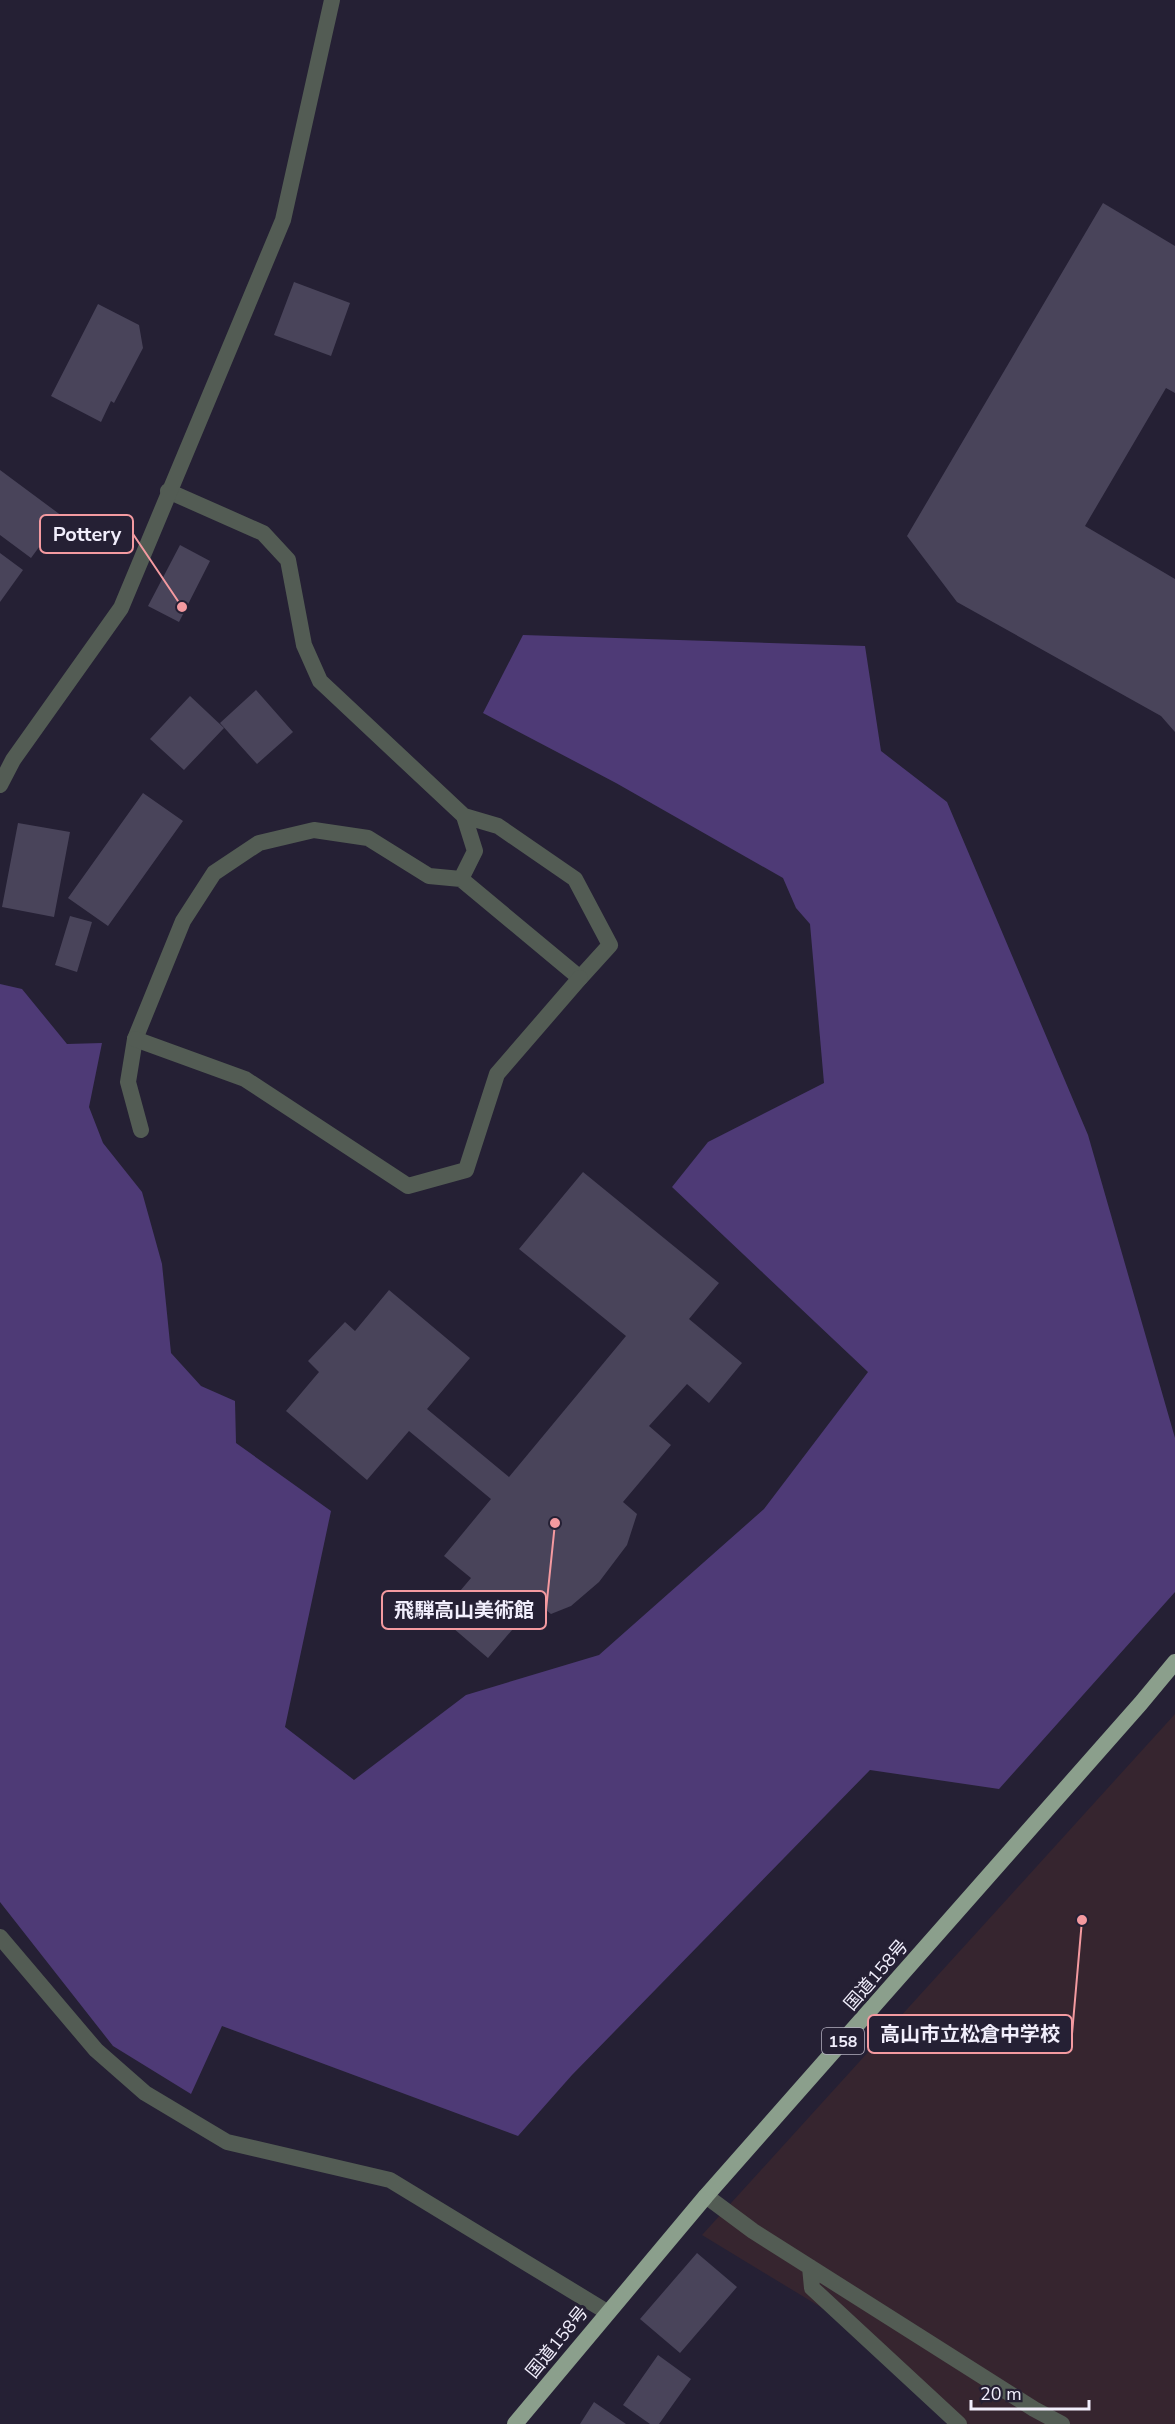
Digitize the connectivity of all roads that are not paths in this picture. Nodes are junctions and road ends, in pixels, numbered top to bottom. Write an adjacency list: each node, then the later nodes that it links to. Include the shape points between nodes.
1 (332, 0): 2 (street, via 283,219)
2 (168, 491): 3 (street, via 121,608); 4 (street, via 263,533 288,560 304,645 320,681)
3 (0, 784)
4 (464, 816): 5 (street, via 475,851); 6 (street, via 498,826 575,879 610,945)
5 (460, 879): 6 (street); 7 (street, via 429,876 368,838 314,830 259,843 214,873 183,921)
6 (580, 978): 7 (street, via 497,1074 466,1170 408,1186 245,1079)
7 (135, 1039): 8 (street, via 128,1082)
8 (141, 1130)
9 (1175, 1662): 11 (highway, 国道158号 / 158)
10 (0, 1937): 13 (street, via 96,2050 145,2093 227,2142 390,2180)
11 (706, 2196): 12 (street); 13 (highway, 国道158号 / 158)
12 (810, 2267): 15 (street, via 812,2288); 16 (street)
13 (607, 2312): 14 (highway, 国道158号 / 158)
14 (515, 2424)
15 (959, 2424)
16 (1062, 2424)

